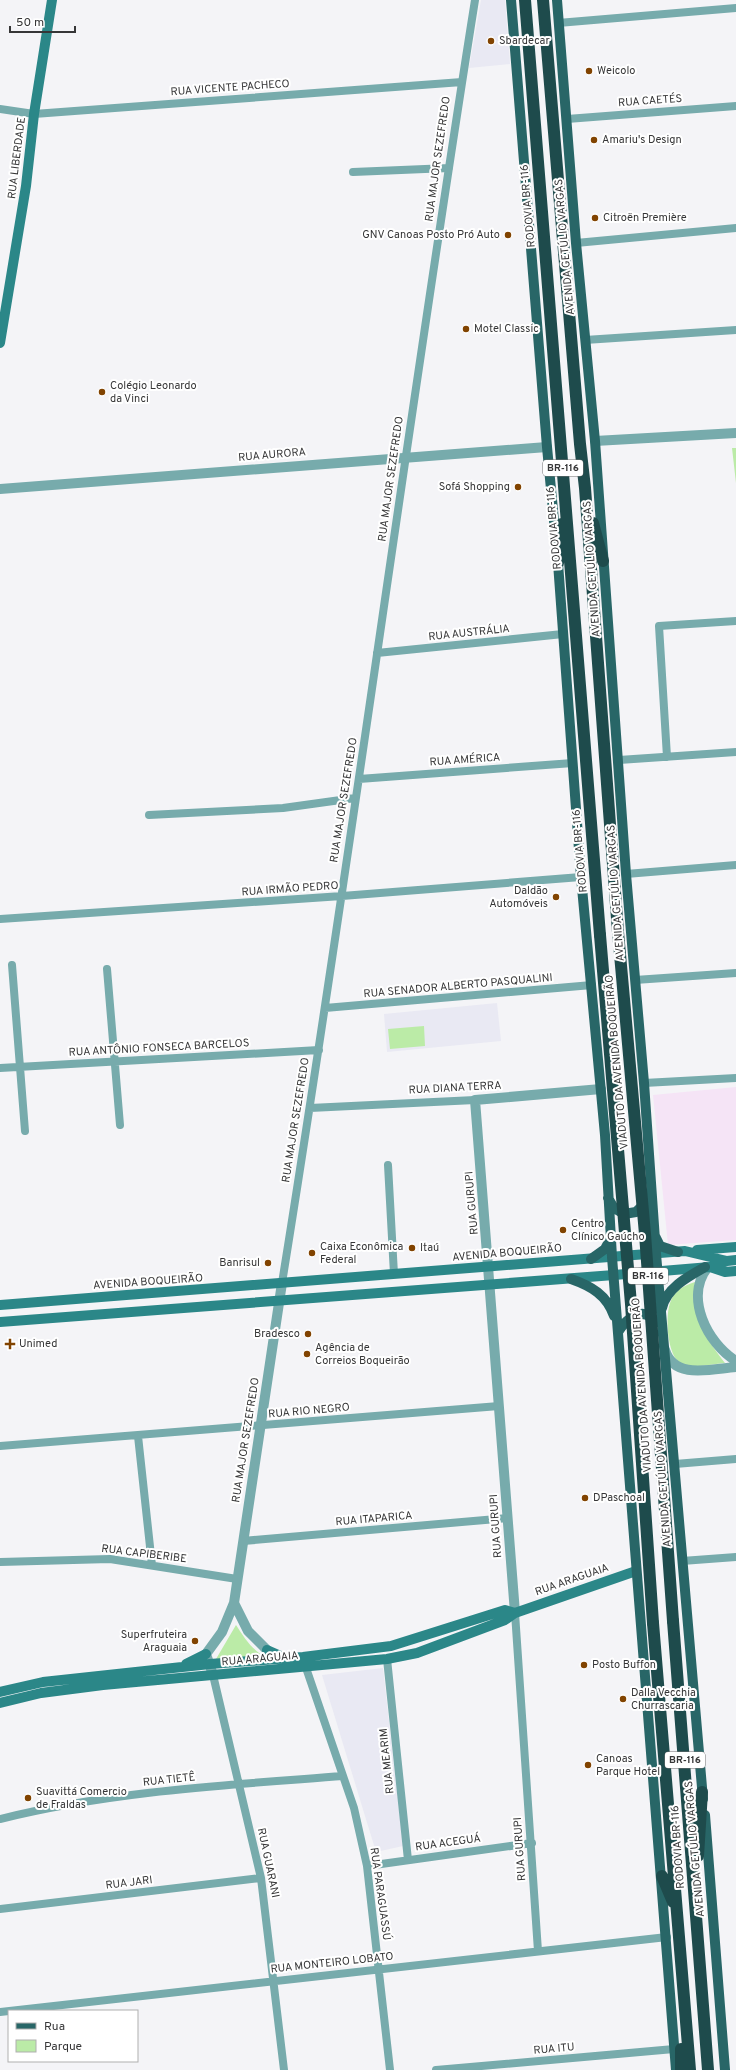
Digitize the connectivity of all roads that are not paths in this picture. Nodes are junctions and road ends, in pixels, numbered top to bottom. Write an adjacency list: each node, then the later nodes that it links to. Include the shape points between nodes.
1 (52, 0): 12 (main road, RUA LIBERDADE)
2 (475, 0): 9 (street, RUA MAJOR SEZEFREDO)
3 (511, 0): 23 (main road)
4 (525, 0): 27 (highway, RODOVIA BR-116 / BR-116)
5 (544, 0): 25 (highway, BR-116)
6 (557, 0): 8 (main road, AVENIDA GETÚLIO VARGAS)
7 (736, 8): 8 (street)
8 (558, 23): 13 (main road, AVENIDA GETÚLIO VARGAS)
9 (462, 82): 12 (street, RUA VICENTE PACHECO); 14 (street, RUA MAJOR SEZEFREDO)
10 (736, 106): 13 (street, RUA CAETÉS)
11 (0, 108): 12 (street, RUA VICENTE PACHECO)
12 (34, 114): 20 (main road, RUA LIBERDADE, via 26,186)
13 (566, 119): 17 (main road, AVENIDA GETÚLIO VARGAS)
14 (449, 168): 15 (street); 24 (street, RUA MAJOR SEZEFREDO)
15 (352, 172)
16 (736, 228): 17 (street)
17 (576, 242): 19 (main road, AVENIDA GETÚLIO VARGAS)
18 (736, 330): 19 (street)
19 (585, 340): 22 (main road, AVENIDA GETÚLIO VARGAS)
20 (0, 342)
21 (736, 433): 22 (street)
22 (595, 441): 28 (main road, AVENIDA GETÚLIO VARGAS)
23 (547, 447): 24 (street, RUA AURORA); 29 (main road)
24 (407, 457): 26 (street, RUA AURORA); 32 (street, RUA MAJOR SEZEFREDO)
25 (585, 488): 28 (highway, BR-116); 108 (highway, VIADUTO DA AVENIDA BOQUEIRÃO / BR-116, bridge)
26 (0, 489)
27 (564, 491): 29 (highway, BR-116); 45 (highway, RODOVIA BR-116 / BR-116)
28 (603, 561): 35 (main road, AVENIDA GETÚLIO VARGAS)
29 (558, 564): 31 (main road)
30 (736, 621): 34 (street, via 659,626)
31 (562, 634): 32 (street, RUA AUSTRÁLIA); 36 (main road)
32 (377, 653): 37 (street, RUA MAJOR SEZEFREDO)
33 (736, 752): 34 (street)
34 (667, 757): 35 (street)
35 (619, 760): 41 (main road, AVENIDA GETÚLIO VARGAS)
36 (573, 763): 37 (street, RUA AMÉRICA); 42 (main road)
37 (359, 779): 38 (street, RUA MAJOR SEZEFREDO)
38 (355, 798): 39 (street, via 282,808); 43 (street, RUA MAJOR SEZEFREDO)
39 (149, 815)
40 (736, 865): 41 (street)
41 (626, 874): 49 (main road, AVENIDA GETÚLIO VARGAS)
42 (581, 877): 43 (street, RUA IRMÃO PEDRO); 50 (main road)
43 (342, 896): 44 (street, RUA IRMÃO PEDRO); 51 (street, RUA MAJOR SEZEFREDO)
44 (0, 919)
45 (600, 935): 109 (highway, VIADUTO DA AVENIDA BOQUEIRÃO / BR-116, bridge, via 631,1304)
46 (12, 965): 54 (street)
47 (107, 969): 53 (street)
48 (736, 973): 49 (street)
49 (635, 980): 57 (main road, AVENIDA GETÚLIO VARGAS)
50 (592, 985): 51 (street, RUA SENADOR ALBERTO PASQUALINI); 58 (main road)
51 (325, 1008): 52 (street, RUA MAJOR SEZEFREDO)
52 (319, 1050): 53 (street, RUA ANTÔNIO FONSECA BARCELOS); 60 (street, RUA MAJOR SEZEFREDO)
53 (114, 1061): 54 (street, RUA ANTÔNIO FONSECA BARCELOS); 61 (street)
54 (20, 1067): 55 (street, RUA ANTÔNIO FONSECA BARCELOS); 62 (street)
55 (0, 1068)
56 (736, 1078): 57 (street)
57 (644, 1083): 64 (main road, AVENIDA GETÚLIO VARGAS)
58 (601, 1089): 59 (street, RUA DIANA TERRA); 65 (main road)
59 (475, 1100): 60 (street, RUA DIANA TERRA); 74 (street, RUA GURUPI)
60 (310, 1108): 81 (street, RUA MAJOR SEZEFREDO)
61 (120, 1125)
62 (25, 1131)
63 (388, 1166): 78 (street)
64 (651, 1195): 65 (main road, via 639,1210 628,1214 617,1211); 66 (main road, AVENIDA GETÚLIO VARGAS)
65 (608, 1198): 67 (main road)
66 (654, 1234): 69 (main road, via 660,1246); 70 (main road, AVENIDA GETÚLIO VARGAS)
67 (611, 1238): 71 (main road); 72 (main road, via 605,1249)
68 (736, 1247): 69 (main road)
69 (682, 1252): 70 (main road, AVENIDA BOQUEIRÃO); 73 (main road, AVENIDA BOQUEIRÃO)
70 (656, 1254): 71 (main road, AVENIDA BOQUEIRÃO); 77 (main road, AVENIDA GETÚLIO VARGAS)
71 (612, 1257): 72 (main road, AVENIDA BOQUEIRÃO); 79 (main road)
72 (591, 1259): 74 (main road, AVENIDA BOQUEIRÃO)
73 (732, 1260): 75 (main road, AVENIDA BOQUEIRÃO)
74 (489, 1267): 78 (main road, AVENIDA BOQUEIRÃO); 82 (street, RUA GURUPI)
75 (708, 1267): 76 (main road, via 725,1272); 77 (main road, AVENIDA BOQUEIRÃO); 85 (main road, via 674,1288 665,1300); 90 (street, via 698,1286 698,1305 716,1343)
76 (736, 1271)
77 (658, 1272): 79 (main road, AVENIDA BOQUEIRÃO); 85 (main road, AVENIDA GETÚLIO VARGAS)
78 (394, 1274): 81 (main road, AVENIDA BOQUEIRÃO)
79 (614, 1275): 80 (main road, AVENIDA BOQUEIRÃO); 88 (main road)
80 (571, 1279): 82 (main road, AVENIDA BOQUEIRÃO); 88 (main road, via 592,1288 606,1299)
81 (282, 1283): 83 (street, RUA MAJOR SEZEFREDO); 84 (main road, AVENIDA BOQUEIRÃO)
82 (490, 1284): 83 (main road, AVENIDA BOQUEIRÃO); 92 (street, RUA GURUPI)
83 (279, 1300): 86 (main road, AVENIDA BOQUEIRÃO); 93 (street, RUA MAJOR SEZEFREDO)
84 (0, 1305)
85 (661, 1312): 87 (main road, AVENIDA GETÚLIO VARGAS)
86 (0, 1322)
87 (662, 1329): 88 (main road, via 650,1316 643,1313 630,1318); 89 (main road, AVENIDA GETÚLIO VARGAS)
88 (618, 1332): 104 (main road)
89 (664, 1349): 91 (street, via 670,1361 681,1369); 97 (main road, AVENIDA GETÚLIO VARGAS)
90 (736, 1361)
91 (736, 1367)
92 (499, 1406): 93 (street, RUA RIO NEGRO); 98 (street, RUA GURUPI)
93 (259, 1427): 94 (street, RUA RIO NEGRO); 99 (street, RUA MAJOR SEZEFREDO)
94 (138, 1436): 95 (street, RUA RIO NEGRO); 103 (street)
95 (0, 1446)
96 (736, 1459): 97 (street)
97 (675, 1464): 101 (main road, AVENIDA GETÚLIO VARGAS)
98 (508, 1518): 99 (street, RUA ITAPARICA); 107 (street, RUA GURUPI)
99 (243, 1541): 105 (street, RUA MAJOR SEZEFREDO)
100 (736, 1557): 101 (street)
101 (682, 1561): 121 (main road, AVENIDA GETÚLIO VARGAS)
102 (0, 1562): 103 (street, RUA CAPIBERIBE, via 110,1559)
103 (152, 1565): 105 (street, RUA CAPIBERIBE)
104 (636, 1571): 107 (main road, RUA ARAGUAIA); 126 (main road)
105 (237, 1579): 106 (street, RUA MAJOR SEZEFREDO)
106 (234, 1603): 110 (street, RUA MAJOR SEZEFREDO, via 222,1632); 112 (street)
107 (515, 1613): 111 (main road, RUA ARAGUAIA, via 505,1620 417,1653); 113 (main road, RUA ARAGUAIA, via 505,1610 391,1646); 123 (street, RUA GURUPI)
108 (673, 1621): 128 (highway, RODOVIA BR-116 / BR-116)
109 (653, 1623): 130 (highway, RODOVIA BR-116 / BR-116)
110 (206, 1654): 114 (street); 115 (main road)
111 (387, 1659): 113 (main road, RUA ARAGUAIA); 124 (street, RUA MEARIM)
112 (267, 1660): 113 (main road, RUA ARAGUAIA); 113 (main road, RUA ARAGUAIA, via 286,1658); 114 (main road, RUA ARAGUAIA); 116 (main road, RUA ARAGUAIA)
113 (304, 1662): 119 (street, RUA PARAGUASSÚ)
114 (210, 1664): 115 (main road, RUA ARAGUAIA); 116 (street, RUA GUARANI)
115 (181, 1667): 117 (main road, RUA ARAGUAIA, via 43,1682)
116 (213, 1675): 118 (main road, RUA ARAGUAIA, via 41,1693); 120 (street, RUA GUARANI)
117 (1, 1690)
118 (0, 1704)
119 (343, 1776): 120 (street, RUA TIETÊ); 125 (street, RUA PARAGUASSÚ, via 354,1808)
120 (237, 1784): 122 (street, RUA TIETÊ, via 156,1792 43,1808); 127 (street, RUA GUARANI)
121 (702, 1792): 128 (highway, BR-116); 145 (main road, AVENIDA GETÚLIO VARGAS)
122 (0, 1819)
123 (532, 1843): 124 (street, RUA ACEGUÁ); 133 (street, RUA GURUPI)
124 (408, 1860): 125 (street, RUA ACEGUÁ)
125 (367, 1866): 134 (street, RUA PARAGUASSÚ)
126 (662, 1876): 130 (highway, BR-116); 132 (main road)
127 (261, 1878): 129 (street, RUA JARI); 135 (street, RUA GUARANI)
128 (695, 1899): 144 (highway, RODOVIA BR-116 / BR-116)
129 (0, 1909)
130 (677, 1912): 131 (highway, RODOVIA BR-116 / BR-116)
131 (678, 1928): 142 (highway, BR-116); 143 (highway, RODOVIA BR-116 / BR-116)
132 (667, 1936): 133 (street, RUA MONTEIRO LOBATO); 137 (main road)
133 (538, 1951): 134 (street, RUA MONTEIRO LOBATO)
134 (379, 1969): 135 (street, RUA MONTEIRO LOBATO); 139 (street, RUA PARAGUASSÚ)
135 (274, 1980): 136 (street, RUA MONTEIRO LOBATO); 138 (street, RUA GUARANI)
136 (17, 2010)
137 (674, 2049): 140 (street, RUA ITU); 141 (main road)
138 (284, 2070)
139 (390, 2070)
140 (436, 2070)
141 (676, 2070)
142 (681, 2070)
143 (690, 2070)
144 (708, 2070)
145 (725, 2070)

